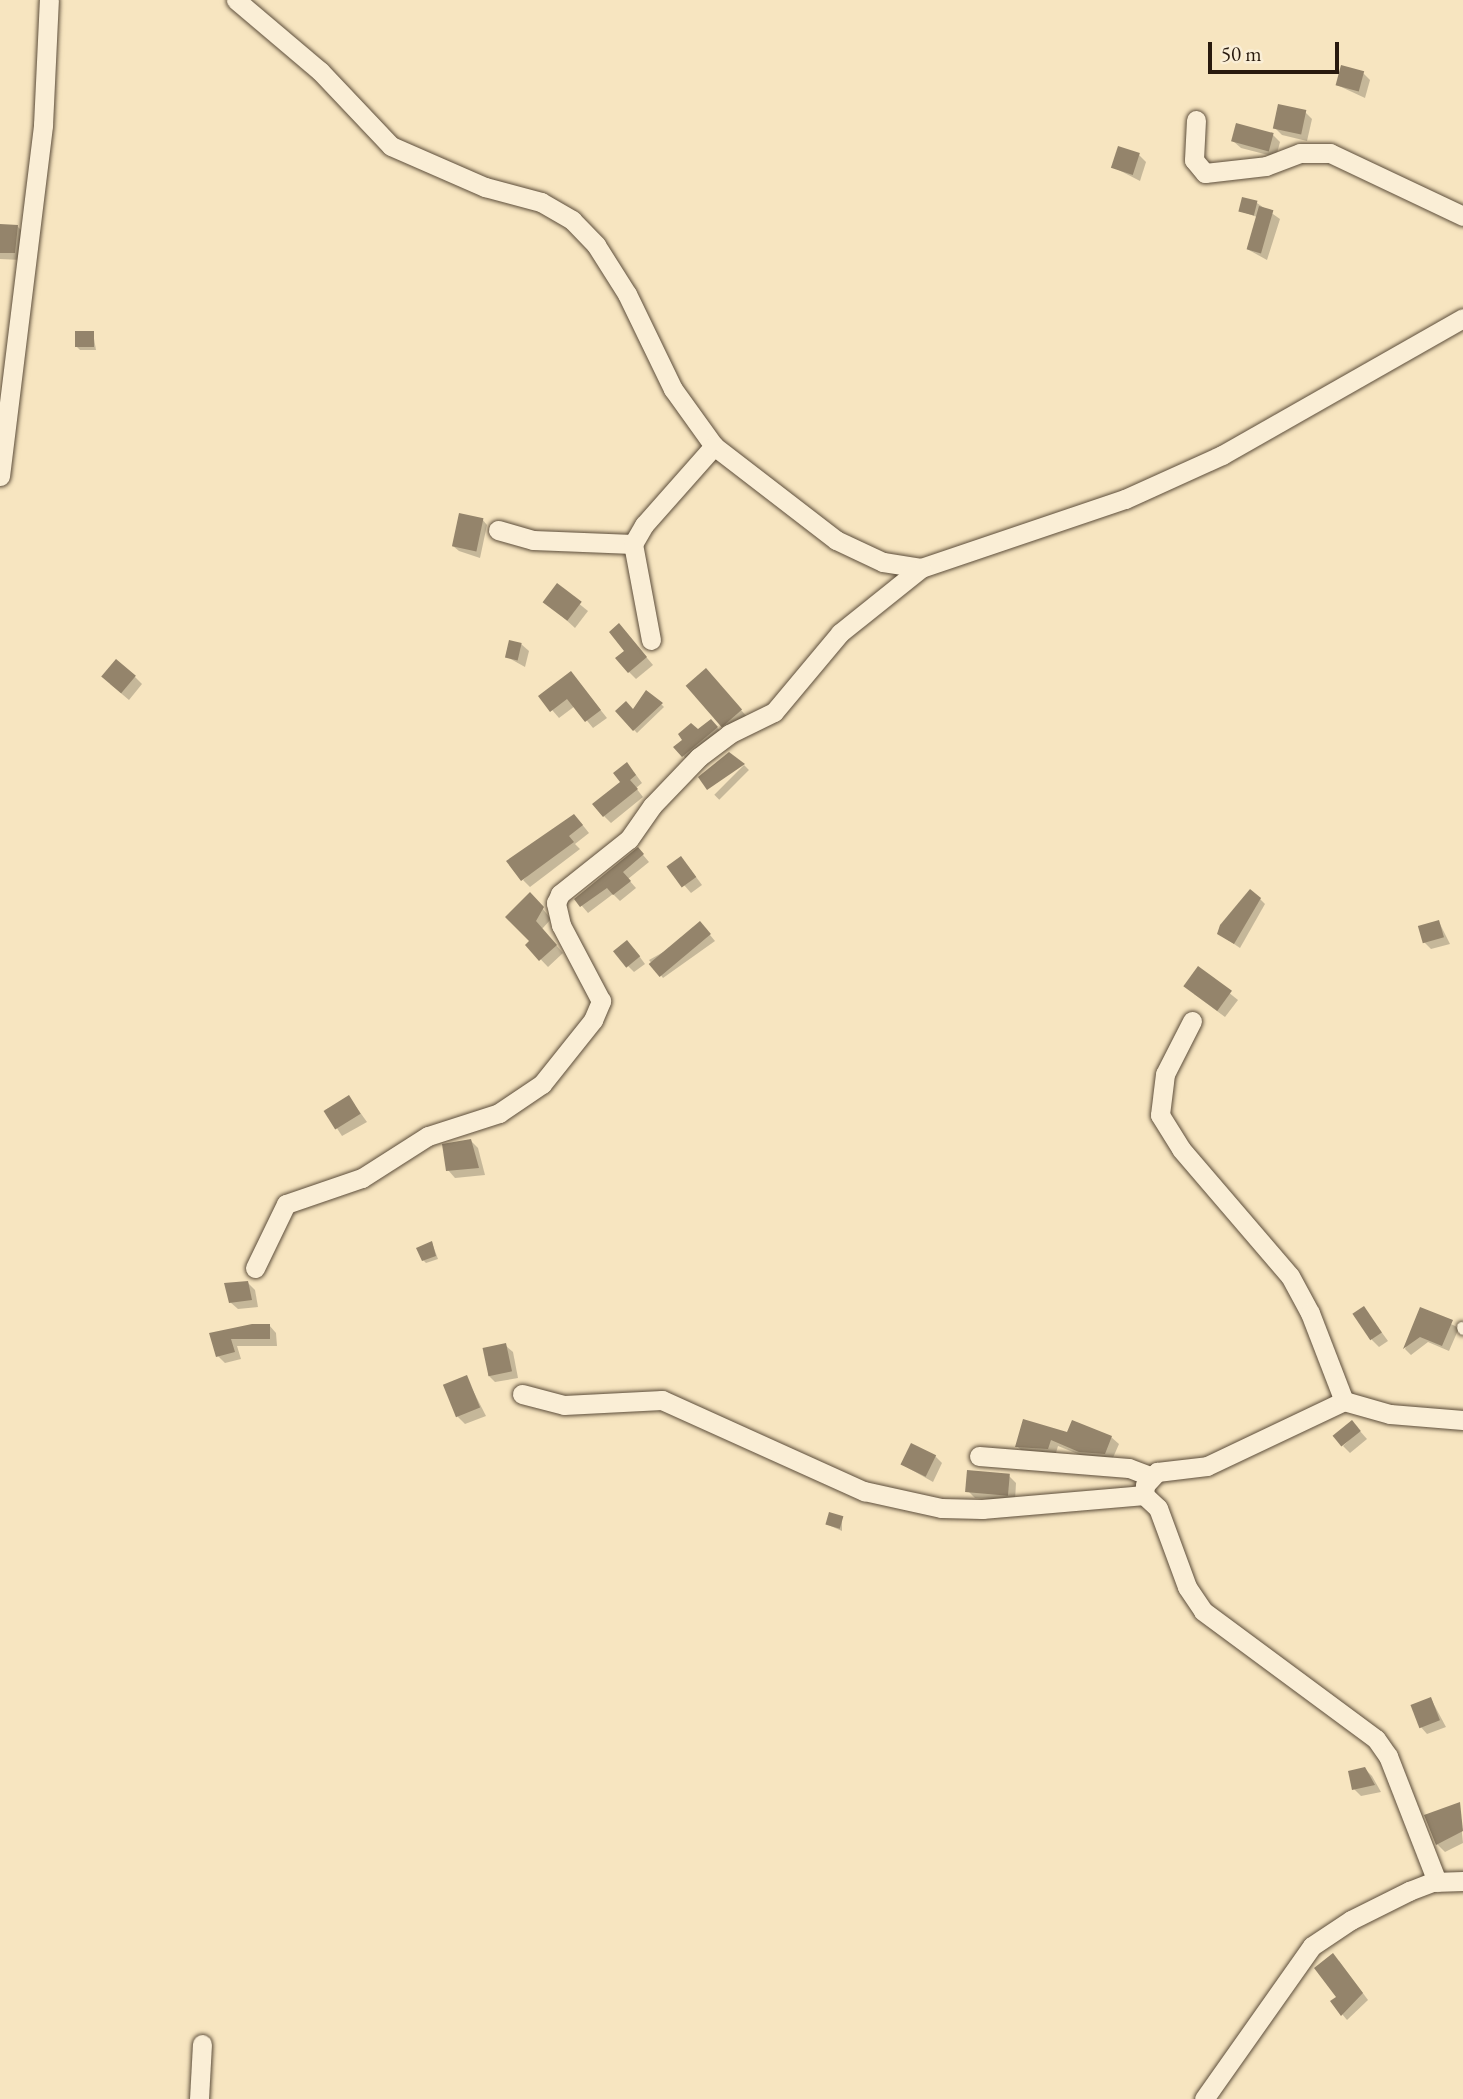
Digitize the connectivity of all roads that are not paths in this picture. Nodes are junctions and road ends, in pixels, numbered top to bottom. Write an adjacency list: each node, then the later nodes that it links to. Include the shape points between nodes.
1 (49, 0): 7 (street, via 43,47 44,117)
2 (236, 0): 6 (street, via 320,71 391,146 485,187 541,202 572,220 596,245 621,284 673,388)
3 (1196, 120): 4 (street, via 1194,160 1205,173 1266,166 1300,153 1330,153)
4 (1463, 216)
5 (1463, 318): 10 (street, via 1210,461 1125,499)
6 (714, 446): 9 (street, via 644,525); 10 (street, via 836,540 883,562)
7 (0, 476)
8 (498, 530): 9 (street, via 533,540)
9 (633, 544): 11 (street)
10 (921, 568): 13 (street, via 839,633 774,712 729,734 699,757 658,799 629,839 560,894 556,903 561,925 601,1001 593,1020 542,1084 499,1113 428,1136 362,1178 286,1204)
11 (651, 640)
12 (1192, 1021): 15 (street, via 1165,1074 1162,1122 1290,1276 1310,1313)
13 (256, 1268)
14 (522, 1394): 18 (street, via 564,1405 662,1400 864,1491 941,1508 982,1509)
15 (1344, 1401): 16 (street, via 1390,1414); 18 (street, via 1207,1466)
16 (1463, 1420)
17 (979, 1456): 18 (street, via 1137,1469)
18 (1147, 1486): 19 (street, via 1187,1587 1208,1617 1376,1739)
19 (1437, 1881): 20 (street); 23 (street, via 1351,1920 1302,1955)
20 (1463, 1881)
21 (202, 2045): 22 (street)
22 (199, 2099)
23 (1204, 2099)

